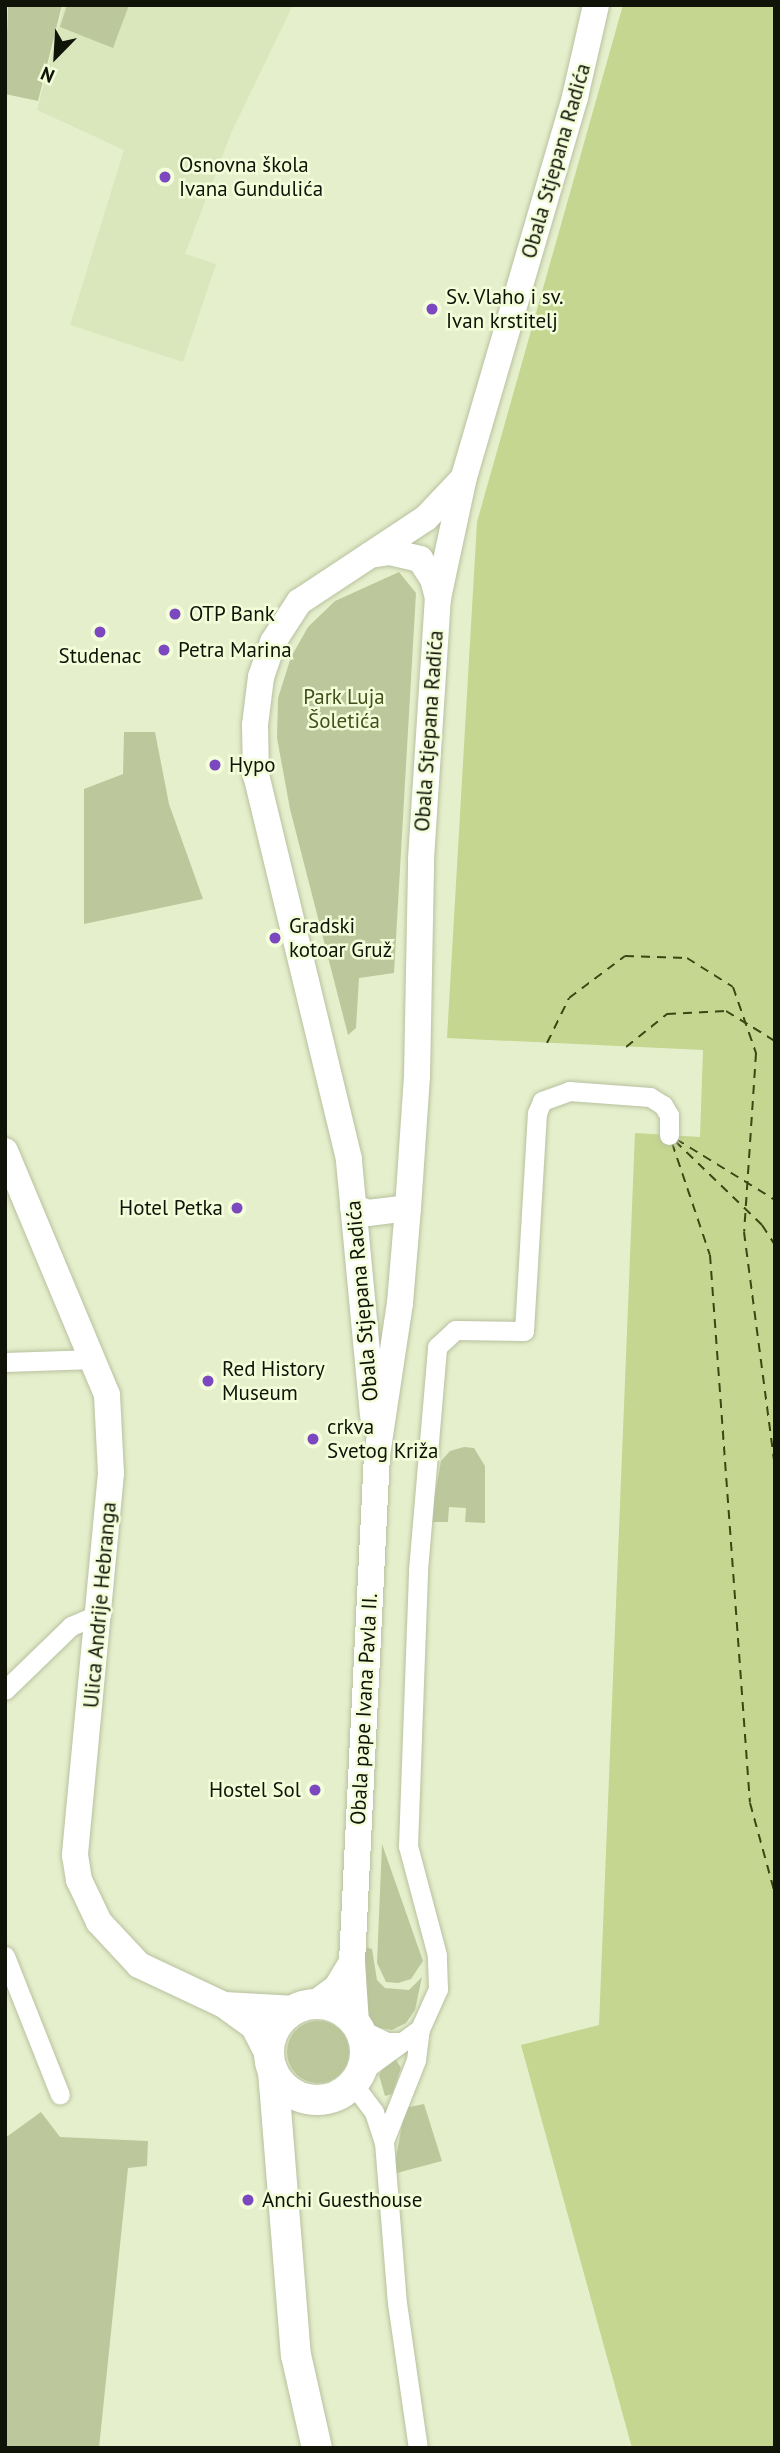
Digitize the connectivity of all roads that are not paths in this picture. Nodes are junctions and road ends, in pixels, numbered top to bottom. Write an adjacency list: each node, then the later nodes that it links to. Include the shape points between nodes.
1 (597, 5): 2 (main road, Obala Stjepana Radića, via 575,97)
2 (464, 477): 3 (main road, Obala Stjepana Radića, via 439,508); 4 (main road, Obala Stjepana Radića)
3 (368, 555): 4 (main road, via 390,552 420,559); 7 (main road, Obala Stjepana Radića, via 299,602 284,622 261,677 254,746 256,776 335,1086)
4 (438, 598): 8 (main road, Obala Stjepana Radića, via 421,859 417,1076)
5 (669, 1135): 19 (street, via 669,1115 650,1097 569,1091 542,1101 537,1113 524,1331 455,1330 437,1347 418,1570 408,1846 439,1973 433,2004)
6 (5, 1150): 9 (main road, Ulica Andrije Hebranga)
7 (353, 1207): 8 (main road, via 369,1213); 11 (main road, Obala Stjepana Radića)
8 (408, 1208): 11 (main road, Obala Stjepana Radića, via 400,1303)
9 (94, 1359): 10 (street); 12 (main road, Ulica Andrije Hebranga, via 107,1395 111,1430)
10 (5, 1362)
11 (377, 1455): 15 (main road, Obala pape Ivana Pavla II.)
12 (101, 1613): 13 (street, via 71,1626); 16 (main road, Ulica Andrije Hebranga, via 75,1855 79,1881 99,1922 139,1965)
13 (5, 1690)
14 (5, 1956): 23 (street)
15 (352, 1962): 17 (main road, via 337,1987); 18 (main road, Obala pape Ivana Pavla II.)
16 (224, 2006): 17 (main road, Ulica Andrije Hebranga); 21 (main road, Ulica Andrije Hebranga, via 254,2027)
17 (306, 2006): 18 (main road, via 338,2009); 21 (main road, via 275,2029)
18 (358, 2026): 20 (street, via 387,2042); 22 (main road, via 365,2043)
19 (420, 2029): 20 (street); 25 (street, via 416,2060)
20 (401, 2042): 22 (street)
21 (271, 2064): 24 (main road, via 291,2092); 26 (main road)
22 (357, 2078): 24 (main road, via 331,2098); 25 (street)
23 (60, 2095)
24 (318, 2100): 26 (main road, via 299,2118)
25 (384, 2142): 28 (street, via 397,2303)
26 (280, 2172): 27 (main road, via 296,2355)
27 (317, 2448)
28 (418, 2448)

